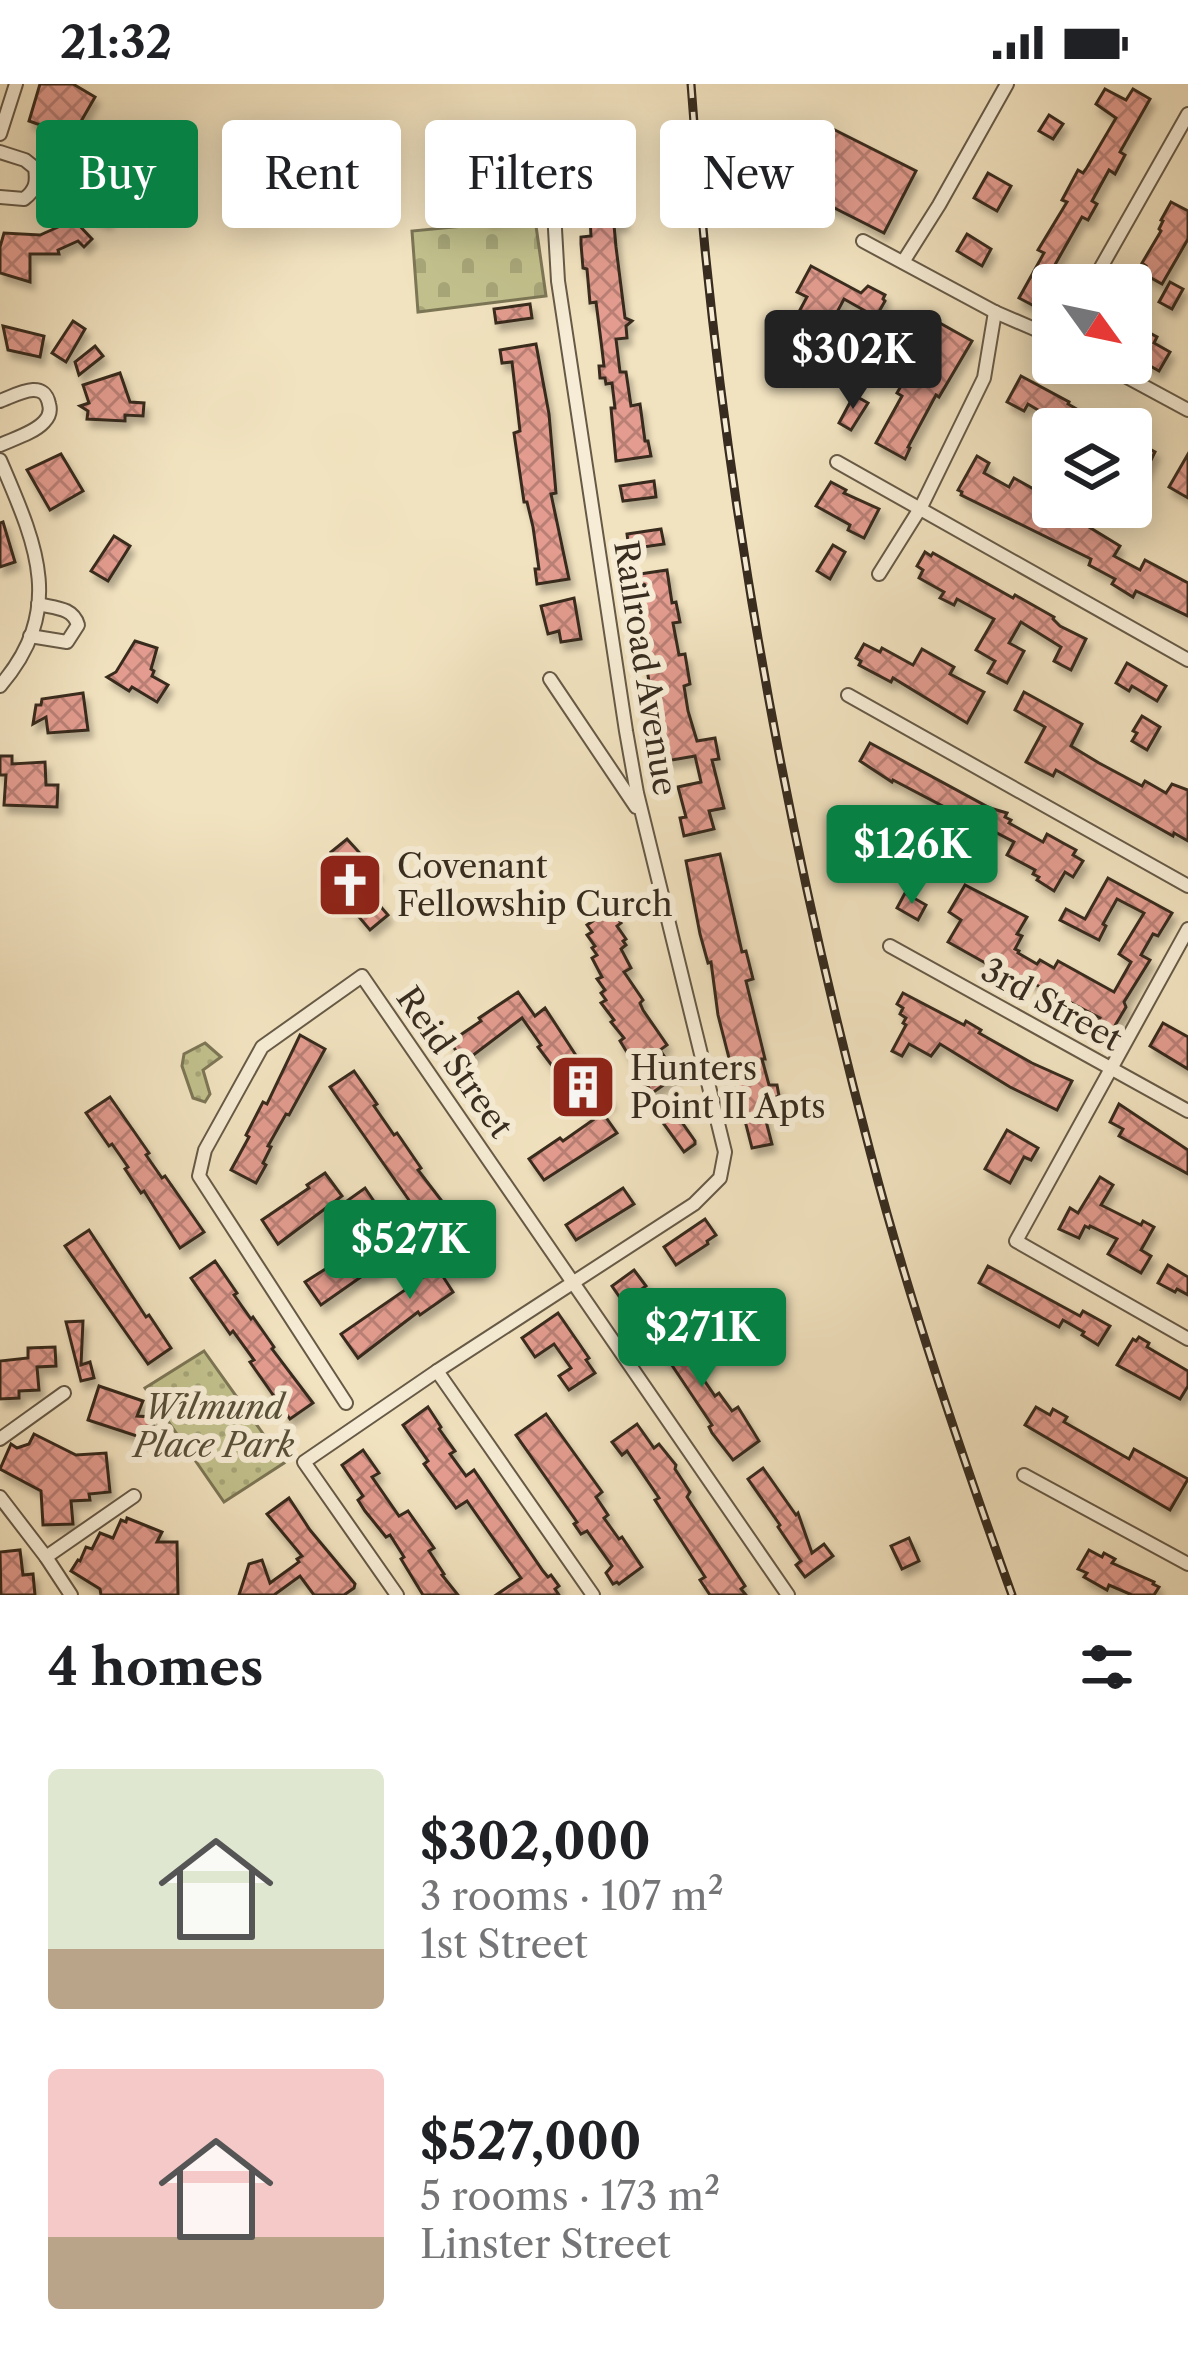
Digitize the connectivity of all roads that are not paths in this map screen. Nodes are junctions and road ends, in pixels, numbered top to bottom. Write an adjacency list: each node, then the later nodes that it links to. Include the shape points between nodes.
1 (16, 84): 3 (street)
2 (1006, 84): 10 (street)
3 (5, 97): 5 (street)
4 (1188, 114): 11 (street)
5 (0, 134)
6 (0, 152): 7 (street, via 26,160 36,180 24,200)
7 (0, 197)
8 (555, 228): 29 (street, Railroad Avenue)
9 (862, 242): 10 (street)
10 (903, 262): 12 (street)
11 (1103, 264)
12 (995, 313): 13 (street); 21 (street, via 984,378)
13 (1032, 329)
14 (1140, 384): 16 (street)
15 (0, 401): 17 (street, via 39,390 51,409 42,425)
16 (1188, 410)
17 (0, 445)
18 (0, 460): 20 (street)
19 (837, 462): 21 (street)
20 (6, 489): 23 (street, via 29,529)
21 (921, 507): 22 (street); 25 (street)
22 (880, 574)
23 (38, 604): 24 (street); 24 (street, via 70,611 78,625 67,642)
24 (30, 636): 27 (street)
25 (1188, 660)
26 (550, 680): 29 (street)
27 (0, 686)
28 (848, 695): 30 (street)
29 (644, 818): 35 (street, Railroad Avenue, via 725,1153 720,1178 694,1204)
30 (1188, 886)
31 (1188, 929): 33 (street)
32 (890, 946): 33 (street, 3rd Street)
33 (1111, 1068): 34 (street, 3rd Street); 36 (street, via 1016,1241)
34 (1188, 1111)
35 (572, 1282): 37 (street); 39 (street, Reid Street, via 362,976 262,1047 205,1150 199,1176); 49 (street, Reid Street)
36 (1188, 1339)
37 (437, 1371): 47 (street, via 304,1462); 48 (street)
38 (64, 1393): 40 (street)
39 (346, 1403)
40 (0, 1439)
41 (1024, 1474): 45 (street)
42 (134, 1496): 44 (street)
43 (0, 1497): 44 (street)
44 (46, 1557): 46 (street)
45 (1188, 1564)
46 (71, 1595)
47 (397, 1595)
48 (593, 1595)
49 (788, 1595)

